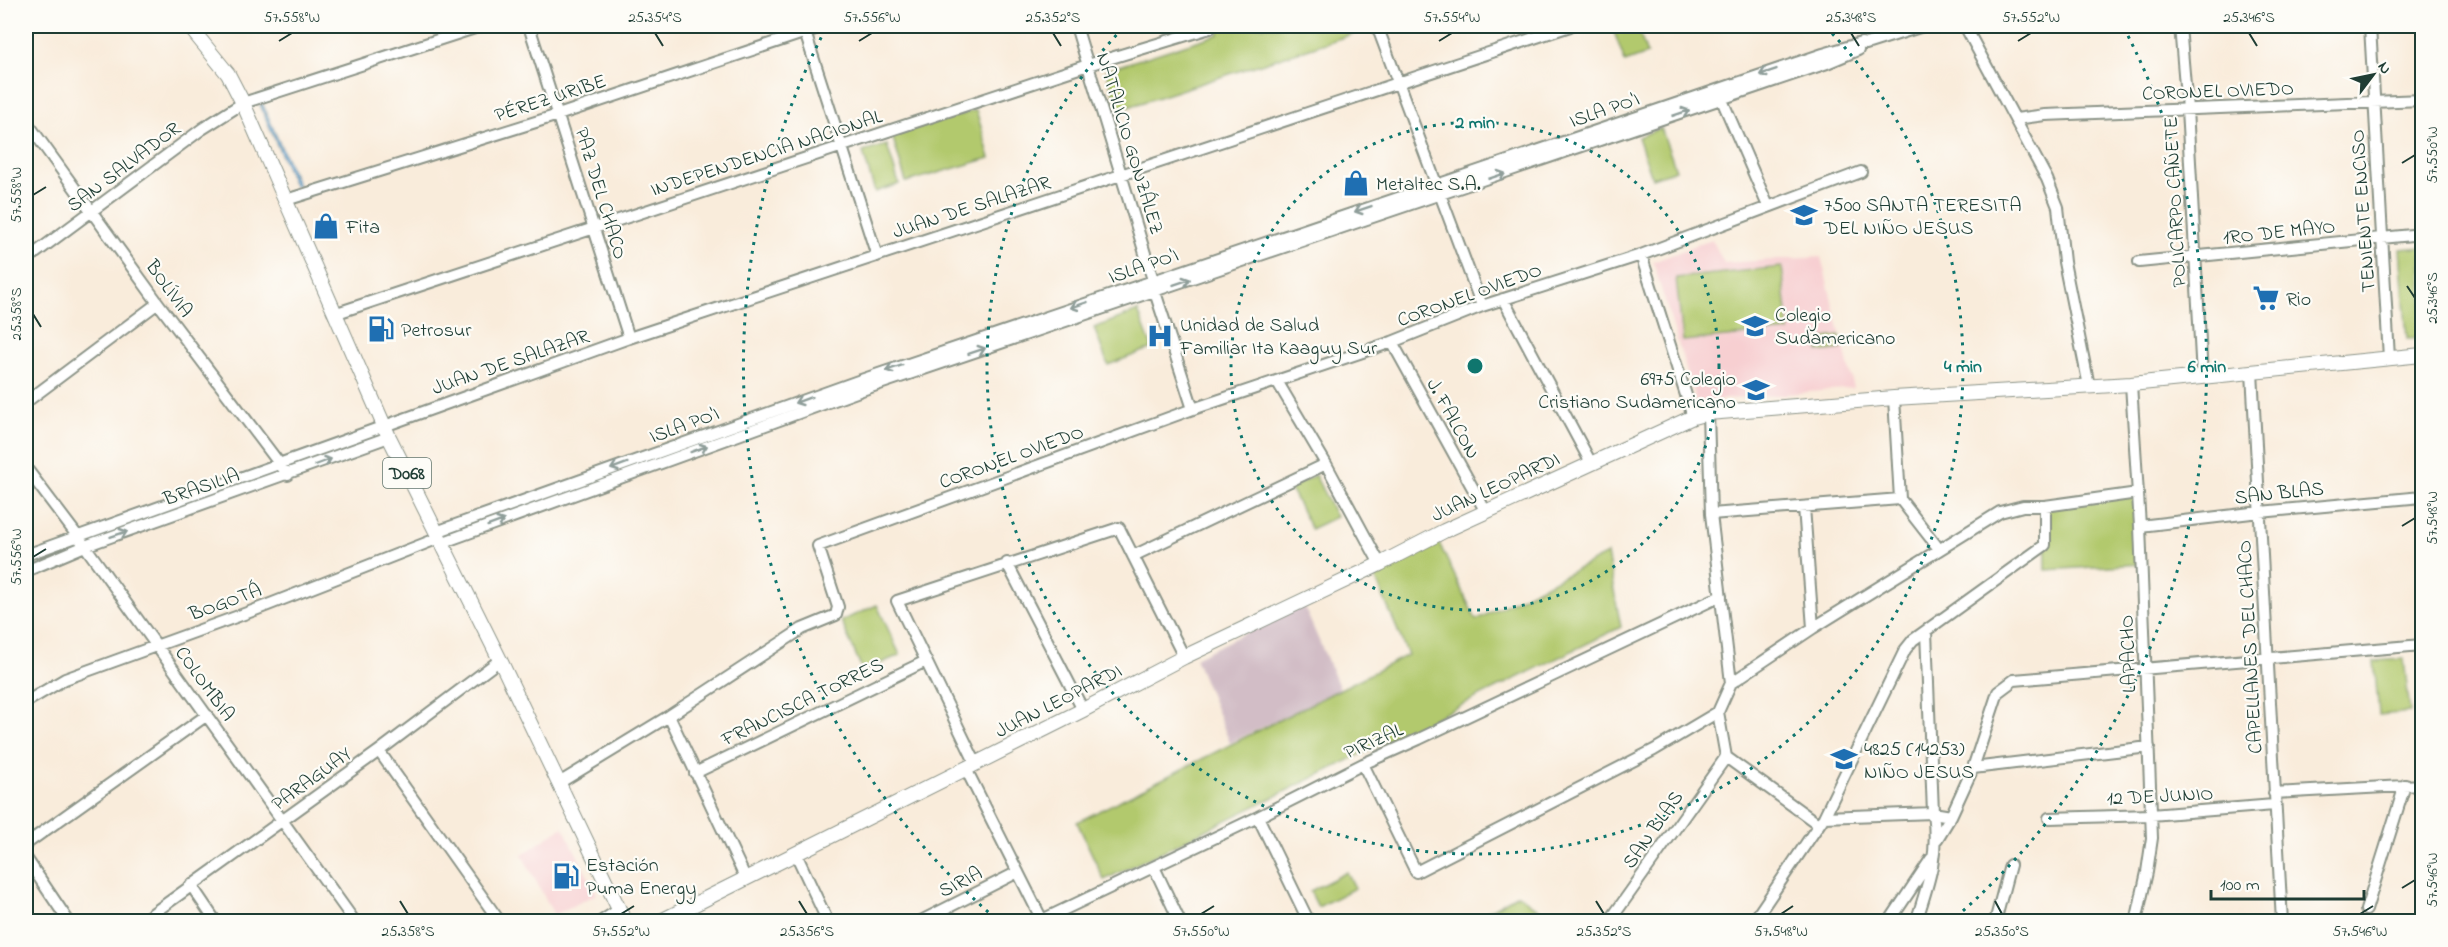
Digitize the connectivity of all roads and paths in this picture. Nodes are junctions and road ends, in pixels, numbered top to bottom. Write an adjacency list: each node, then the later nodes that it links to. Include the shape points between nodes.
1 (189, 26): 18 (main road, D068, via 228,74)
2 (481, 26): 18 (street, SAN SALVADOR)
3 (529, 26): 21 (street, PAZ DEL CHACO)
4 (824, 26): 12 (street, PÉREZ URIBE)
5 (1076, 26): 14 (street, NATALICIO GONZÁLEZ)
6 (1570, 26): 15 (street, JUAN DE SALAZAR)
7 (1923, 26): 16 (street, ISLA PO'I, via 1866,44 1827,63)
8 (1965, 26): 22 (street)
9 (2180, 26): 20 (street, POLICARPO CAÑETE)
10 (2370, 26): 19 (street, TENIENTE ENCISO)
11 (1378, 27): 15 (street)
12 (804, 28): 21 (street, PÉREZ URIBE); 24 (street)
13 (1210, 28): 14 (street, INDEPENDENCIA NACIONAL)
14 (1088, 65): 24 (street, INDEPENDENCIA NACIONAL); 26 (street, NATALICIO GONZÁLEZ)
15 (1398, 81): 26 (street, JUAN DE SALAZAR); 27 (street)
16 (1719, 94): 27 (street, ISLA PO'I); 28 (street, ISLA PO'I, one-way to 16); 30 (street)
17 (2422, 100): 19 (street, CORONEL OVIEDO)
18 (243, 103): 29 (main road, D068); 31 (street, SAN SALVADOR)
19 (2374, 103): 20 (street, CORONEL OVIEDO); 34 (street, TENIENTE ENCISO)
20 (2187, 109): 22 (street, CORONEL OVIEDO); 37 (street, POLICARPO CAÑETE)
21 (558, 115): 29 (street, PÉREZ URIBE); 32 (street, PAZ DEL CHACO)
22 (2016, 119): 53 (street, via 2058,207 2064,262)
23 (26, 121): 31 (street, BOLÍVIA)
24 (842, 146): 32 (street, INDEPENDENCIA NACIONAL); 36 (street)
25 (1861, 172): 30 (street, CORONEL OVIEDO)
26 (1122, 174): 36 (street, JUAN DE SALAZAR); 40 (street, NATALICIO GONZÁLEZ)
27 (1438, 184): 28 (street); 40 (street, ISLA PO'I, one-way to 40)
28 (1442, 195): 40 (street, ISLA PO'I, one-way to 28); 43 (street)
29 (286, 200): 44 (main road, D068)
30 (1768, 206): 35 (street, CORONEL OVIEDO)
31 (93, 211): 38 (street, SAN SALVADOR); 42 (street, BOLÍVIA)
32 (594, 228): 44 (street, INDEPENDENCIA NACIONAL); 45 (street, PAZ DEL CHACO)
33 (2422, 234): 34 (street, 1RO DE MAYO)
34 (2382, 238): 37 (street, 1RO DE MAYO); 48 (street, TENIENTE ENCISO)
35 (1641, 255): 41 (street, CORONEL OVIEDO); 58 (street)
36 (877, 256): 45 (street, JUAN DE SALAZAR)
37 (2196, 257): 39 (street, 1RO DE MAYO); 50 (street, POLICARPO CAÑETE)
38 (26, 260)
39 (2139, 262)
40 (1154, 286): 56 (street, NATALICIO GONZÁLEZ); 77 (street, ISLA PO'I, via 858,381)
41 (1503, 299): 43 (street, CORONEL OVIEDO); 60 (street)
42 (158, 303): 55 (street); 61 (street, BOLÍVIA)
43 (1482, 306): 46 (street, CORONEL OVIEDO)
44 (334, 314): 59 (main road, D068)
45 (629, 338): 59 (street, JUAN DE SALAZAR)
46 (1392, 342): 51 (street, CORONEL OVIEDO); 71 (street, J. FALCON)
47 (2422, 355): 48 (main road, JUAN LEOPARDI)
48 (2389, 358): 49 (main road, JUAN LEOPARDI)
49 (2252, 372): 50 (main road, JUAN LEOPARDI); 72 (street, CAPELLANES DEL CHACO)
50 (2202, 376): 52 (main road, JUAN LEOPARDI)
51 (1277, 381): 56 (street, CORONEL OVIEDO); 62 (street)
52 (2132, 384): 53 (main road, JUAN LEOPARDI); 65 (street, LAPACHO)
53 (2089, 386): 54 (main road, JUAN LEOPARDI)
54 (1894, 398): 57 (main road, JUAN LEOPARDI); 67 (street)
55 (26, 402)
56 (1193, 409): 100 (street, CORONEL OVIEDO, via 818,546 838,607 836,615 802,629)
57 (1708, 413): 58 (main road, JUAN LEOPARDI); 73 (street)
58 (1693, 417): 60 (main road, JUAN LEOPARDI)
59 (386, 431): 61 (street, BRASILIA); 64 (street, BRASILIA, one-way to 59); 77 (main road, D068)
60 (1591, 463): 71 (main road, JUAN LEOPARDI)
61 (282, 464): 64 (street, BOLÍVIA); 68 (street, BRASILIA)
62 (1326, 464): 81 (street); 83 (street)
63 (26, 468): 76 (street, COLOMBIA)
64 (288, 475): 74 (street, BRASILIA)
65 (2138, 493): 69 (street); 75 (street, LAPACHO)
66 (2422, 497): 72 (street, SAN BLAS)
67 (1900, 499): 70 (street); 79 (street)
68 (165, 504): 74 (street); 76 (street, BRASILIA)
69 (2046, 506): 79 (street, via 2000,512); 87 (street, via 2045,546)
70 (1804, 507): 73 (street); 86 (street)
71 (1486, 512): 83 (main road, JUAN LEOPARDI)
72 (2260, 512): 75 (street, SAN BLAS); 91 (street, CAPELLANES DEL CHACO)
73 (1711, 514): 85 (street)
74 (169, 517): 78 (street, BRASILIA, one-way to 74)
75 (2140, 526): 94 (street, LAPACHO)
76 (77, 536): 78 (street, COLOMBIA); 80 (street, BRASILIA)
77 (439, 538): 88 (street, BOGOTÁ); 92 (main road, D068)
78 (85, 546): 84 (street, BRASILIA); 88 (street, COLOMBIA)
79 (1940, 549): 86 (street)
80 (26, 555)
81 (1133, 556): 82 (street, via 1119,528); 90 (street)
82 (1007, 563): 93 (street, via 897,601); 97 (street)
83 (1380, 564): 90 (main road, JUAN LEOPARDI)
84 (26, 571)
85 (1721, 596): 95 (street); 104 (street, PIRIZAL)
86 (1813, 628): 95 (street)
87 (1926, 631): 112 (street); 118 (street, via 1905,650)
88 (156, 645): 96 (street, BOGOTÁ, via 65,679); 99 (street, COLOMBIA)
89 (2422, 645): 91 (street)
90 (1184, 657): 97 (main road, JUAN LEOPARDI)
91 (2268, 657): 94 (street); 111 (street, CAPELLANES DEL CHACO)
92 (500, 660): 102 (street, PARAGUAY); 108 (main road, D068)
93 (926, 661): 105 (street); 107 (street, FRANCISCA TORRES)
94 (2145, 668): 101 (street, LAPACHO); 106 (street, via 2014,680 1998,692)
95 (1731, 683): 98 (street)
96 (26, 702)
97 (1083, 710): 105 (main road, JUAN LEOPARDI)
98 (1718, 712): 103 (street); 104 (street, via 1654,750 1416,872)
99 (207, 715): 117 (street, COLOMBIA); 120 (street)
100 (669, 716): 107 (street); 108 (street)
101 (2148, 747): 106 (street); 113 (street, LAPACHO)
102 (380, 751): 117 (street, PARAGUAY); 135 (street)
103 (1726, 758): 118 (street); 143 (street, SAN BLAS)
104 (1363, 764): 115 (street, PIRIZAL)
105 (971, 766): 122 (main road, JUAN LEOPARDI); 126 (street)
106 (1973, 768): 114 (street)
107 (695, 773): 127 (street)
108 (558, 783): 130 (main road, D068)
109 (2422, 784): 110 (street, 12 DE JUNIO)
110 (2405, 785): 111 (street, 12 DE JUNIO); 129 (street)
111 (2274, 799): 113 (street, 12 DE JUNIO); 149 (street, CAPELLANES DEL CHACO)
112 (1933, 813): 114 (street); 118 (street); 119 (street)
113 (2151, 815): 116 (street, 12 DE JUNIO); 148 (street, LAPACHO, via 2149,861)
114 (1951, 816): 119 (street)
115 (1258, 817): 125 (street, PIRIZAL); 142 (street)
116 (2049, 818)
117 (284, 820): 128 (street, PARAGUAY); 134 (street, COLOMBIA)
118 (1821, 821): 144 (street)
119 (1937, 839): 121 (street)
120 (26, 844)
121 (1935, 853): 145 (street); 146 (street)
122 (796, 854): 127 (main road, JUAN LEOPARDI); 138 (street)
123 (26, 858): 131 (street)
124 (2010, 865): 147 (street)
125 (1154, 867): 140 (street, PIRIZAL); 141 (street)
126 (1018, 872): 139 (street, SIRIA); 140 (street)
127 (745, 877): 137 (main road, JUAN LEOPARDI)
128 (191, 885): 132 (street, PARAGUAY); 133 (street)
129 (2366, 910)
130 (623, 915): 136 (street)
131 (69, 921)
132 (141, 921)
133 (216, 921)
134 (355, 921)
135 (500, 921)
136 (600, 921)
137 (659, 921)
138 (828, 921)
139 (919, 921)
140 (1042, 921)
141 (1180, 921)
142 (1309, 921)
143 (1609, 921)
144 (1753, 921)
145 (1889, 921)
146 (1916, 921)
147 (1995, 921)
148 (2136, 921)
149 (2282, 921)

